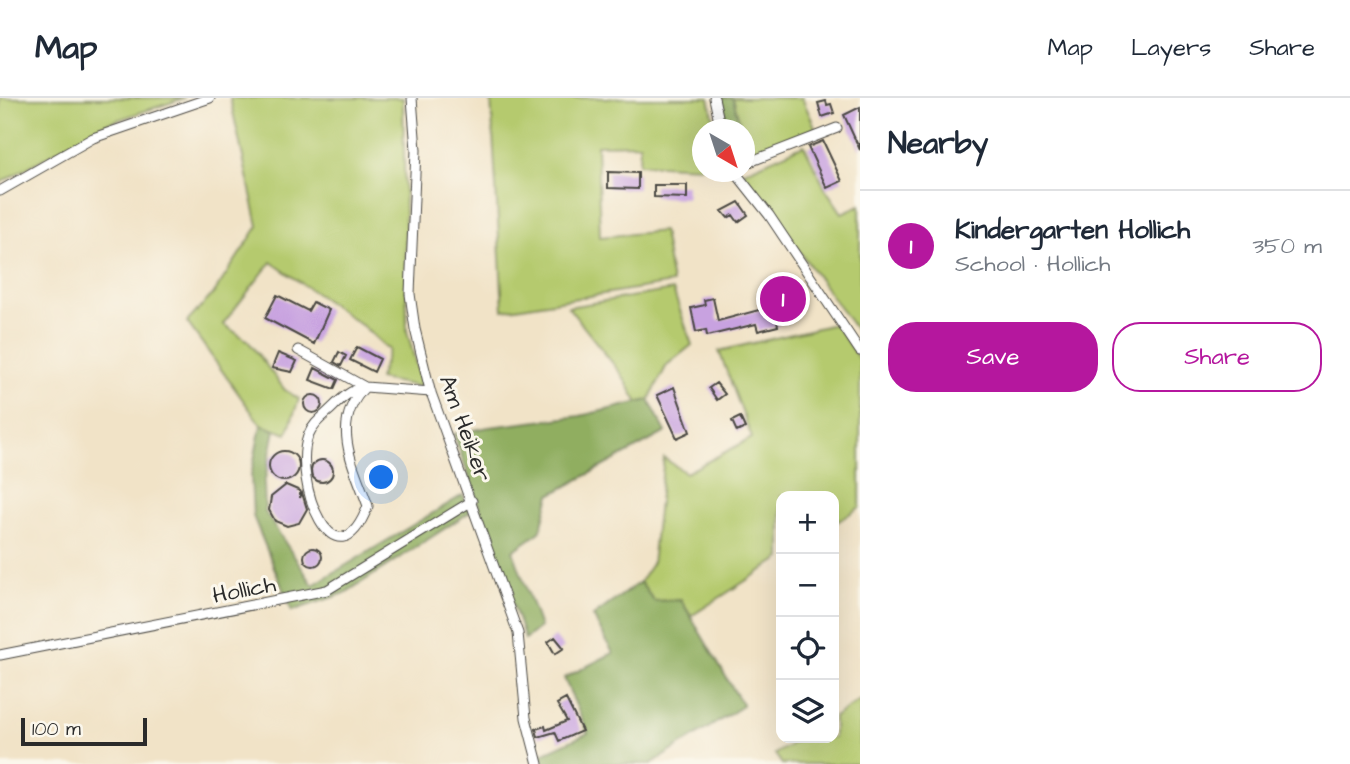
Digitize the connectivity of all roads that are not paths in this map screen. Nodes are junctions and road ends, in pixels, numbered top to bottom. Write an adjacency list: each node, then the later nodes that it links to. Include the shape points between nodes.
1 (210, 98): 8 (street, via 93,138)
2 (412, 98): 12 (street, Am Heiker, via 416,150 411,294)
3 (714, 98): 4 (street)
4 (719, 119)
5 (837, 128): 6 (street)
6 (755, 160)
7 (743, 182): 10 (street)
8 (0, 191)
9 (298, 350): 11 (street)
10 (860, 351)
11 (365, 387): 11 (street, via 344,424 347,450 368,506 352,533 329,534 314,510 304,470 308,436 342,398); 12 (street)
12 (430, 392): 13 (street, Am Heiker)
13 (472, 500): 14 (street, Hollich, via 327,590); 15 (street, Am Heiker, via 518,633 526,718)
14 (0, 655)
15 (538, 764)

